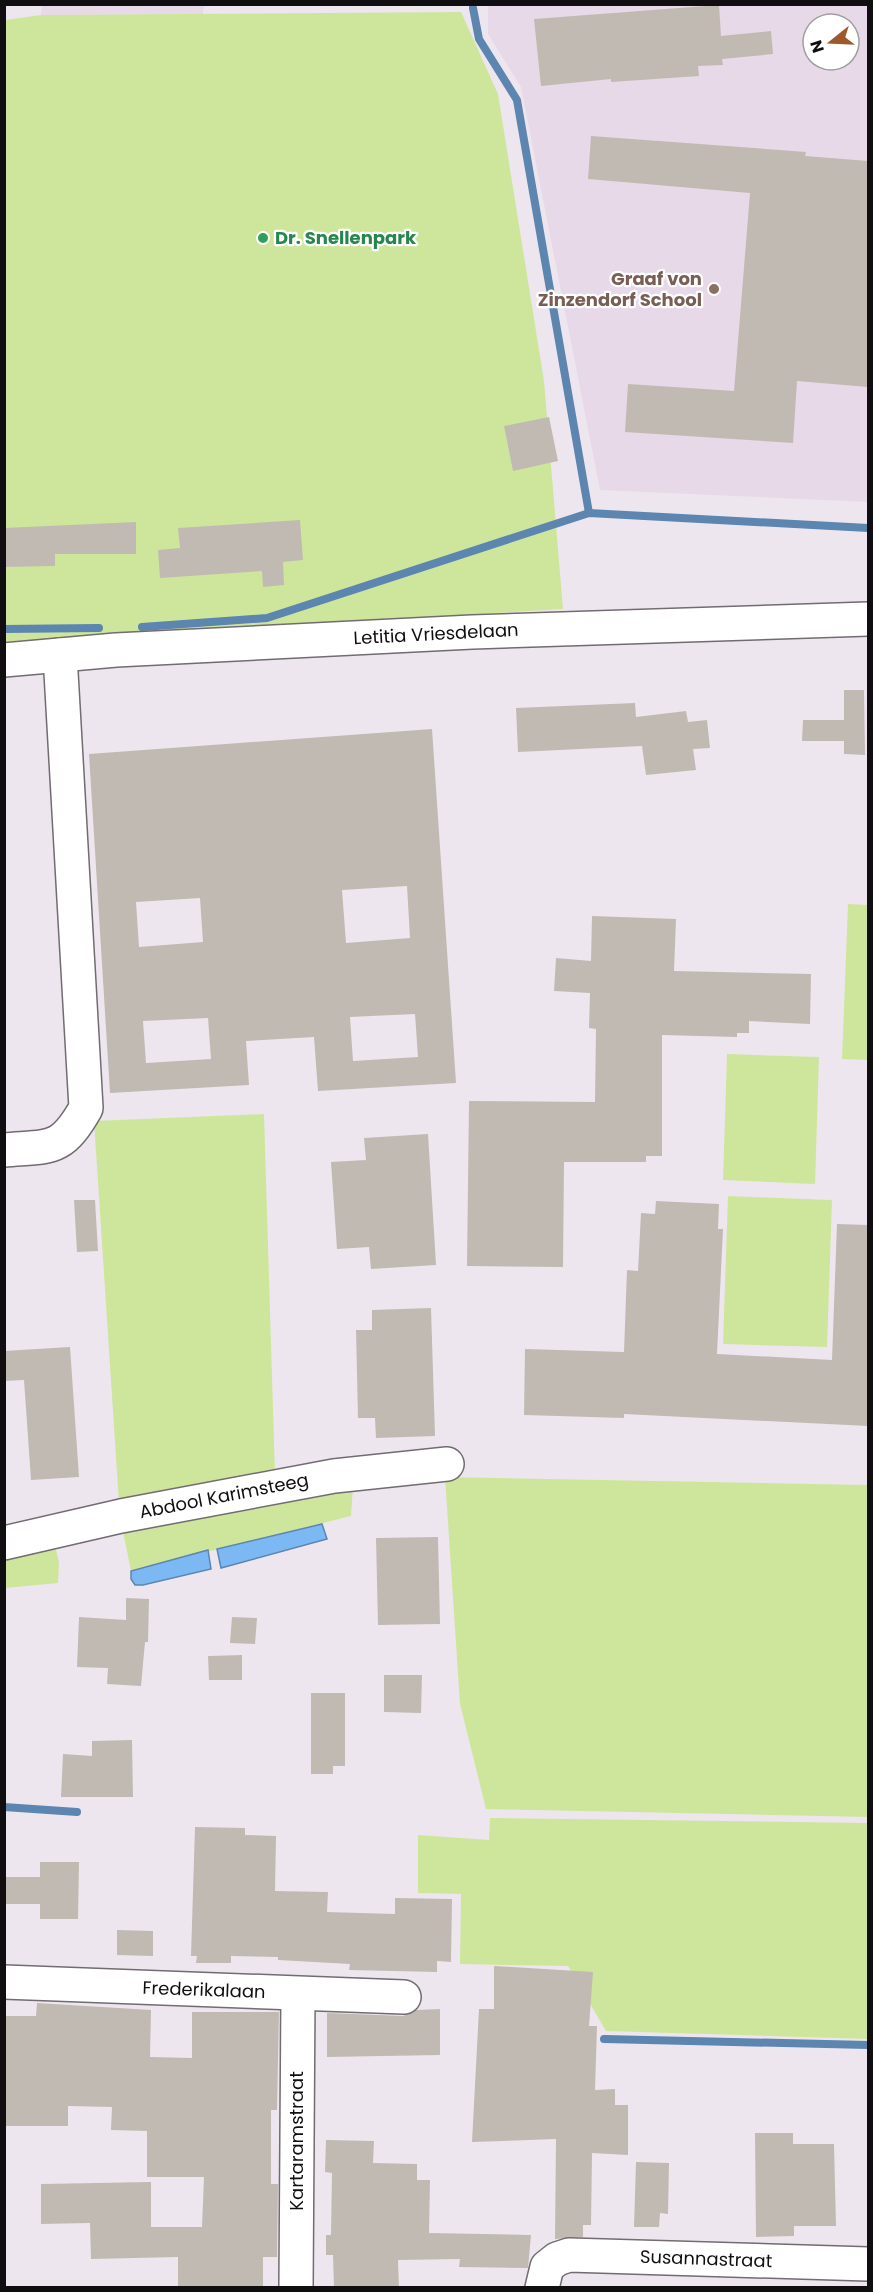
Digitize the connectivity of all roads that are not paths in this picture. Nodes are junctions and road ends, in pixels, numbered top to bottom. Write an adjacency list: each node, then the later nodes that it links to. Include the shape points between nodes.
1 (868, 619): 2 (street, Letitia Vriesdelaan, via 482,632)
2 (60, 655): 3 (street, Letitia Vriesdelaan); 4 (street, via 86,1108 72,1132 54,1146)
3 (4, 660)
4 (4, 1150)
5 (447, 1464): 6 (street, Abdool Karimsteeg, via 334,1476 121,1516)
6 (4, 1543)
7 (4, 1982): 8 (street, Frederikalaan)
8 (298, 1994): 9 (street, Frederikalaan); 12 (street, Kartaramstraat)
9 (404, 1997)
10 (868, 2264): 11 (street, Susannastraat, via 569,2255 557,2259)
11 (545, 2277)
12 (296, 2288)

